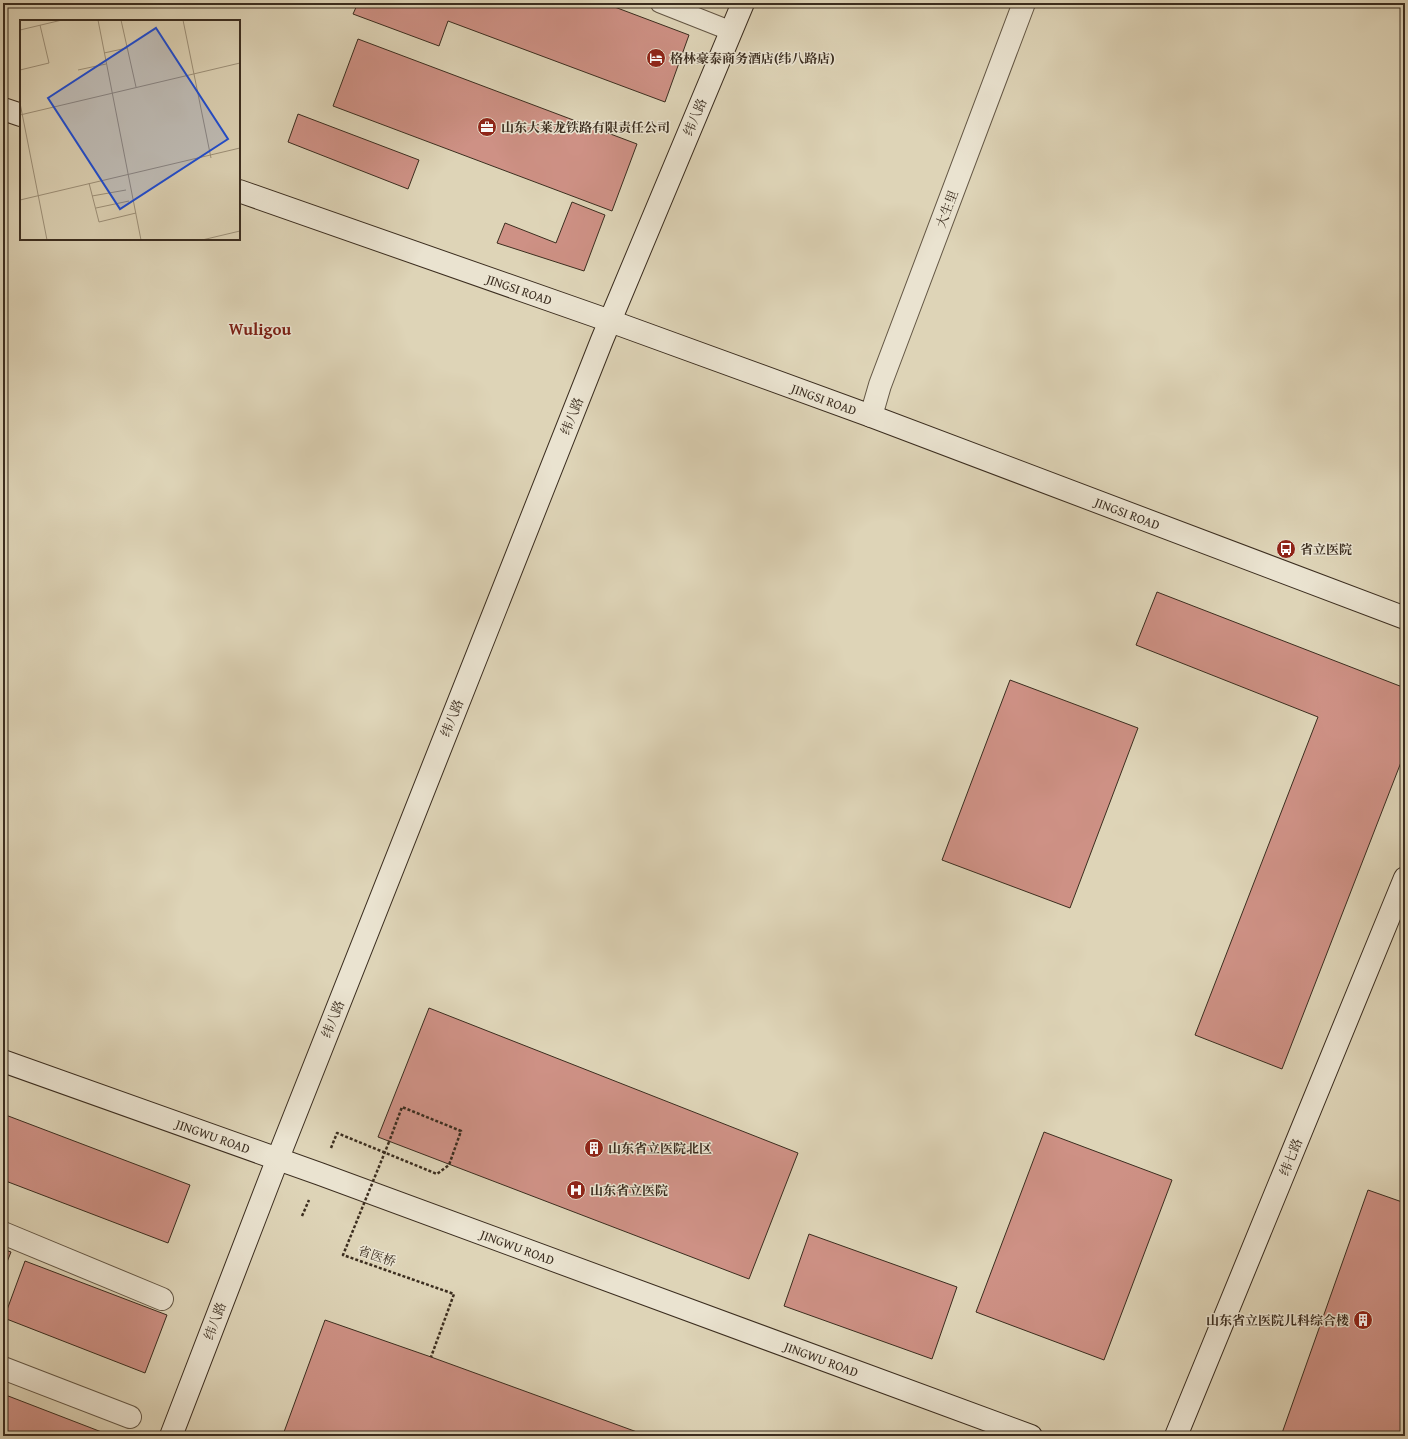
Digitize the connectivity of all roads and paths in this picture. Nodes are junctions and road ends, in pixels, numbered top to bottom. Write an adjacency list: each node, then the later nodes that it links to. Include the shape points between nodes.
1 (660, 3): 4 (lane)
2 (743, 3): 4 (street, 纬八路)
3 (1018, 5): 9 (street, 大生里)
4 (731, 32): 8 (street, 纬八路)
5 (3, 109): 6 (street)
6 (20, 115)
7 (240, 191): 8 (street, JINGSI ROAD)
8 (610, 320): 9 (street, JINGSI ROAD); 13 (street, 纬八路)
9 (870, 416): 10 (street, JINGSI ROAD)
10 (1405, 618)
11 (1405, 878): 22 (street, 纬七路)
12 (3, 1061): 13 (street, JINGWU ROAD)
13 (278, 1158): 20 (street, 纬八路); 21 (street, JINGWU ROAD)
14 (448, 1164): 17 (path, 省医桥, bridge, via 460,1131 402,1107 343,1255 454,1294)
15 (3, 1233): 16 (street)
16 (162, 1299)
17 (431, 1357)
18 (3, 1368): 19 (street)
19 (130, 1417)
20 (171, 1436)
21 (1031, 1436)
22 (1176, 1436)

